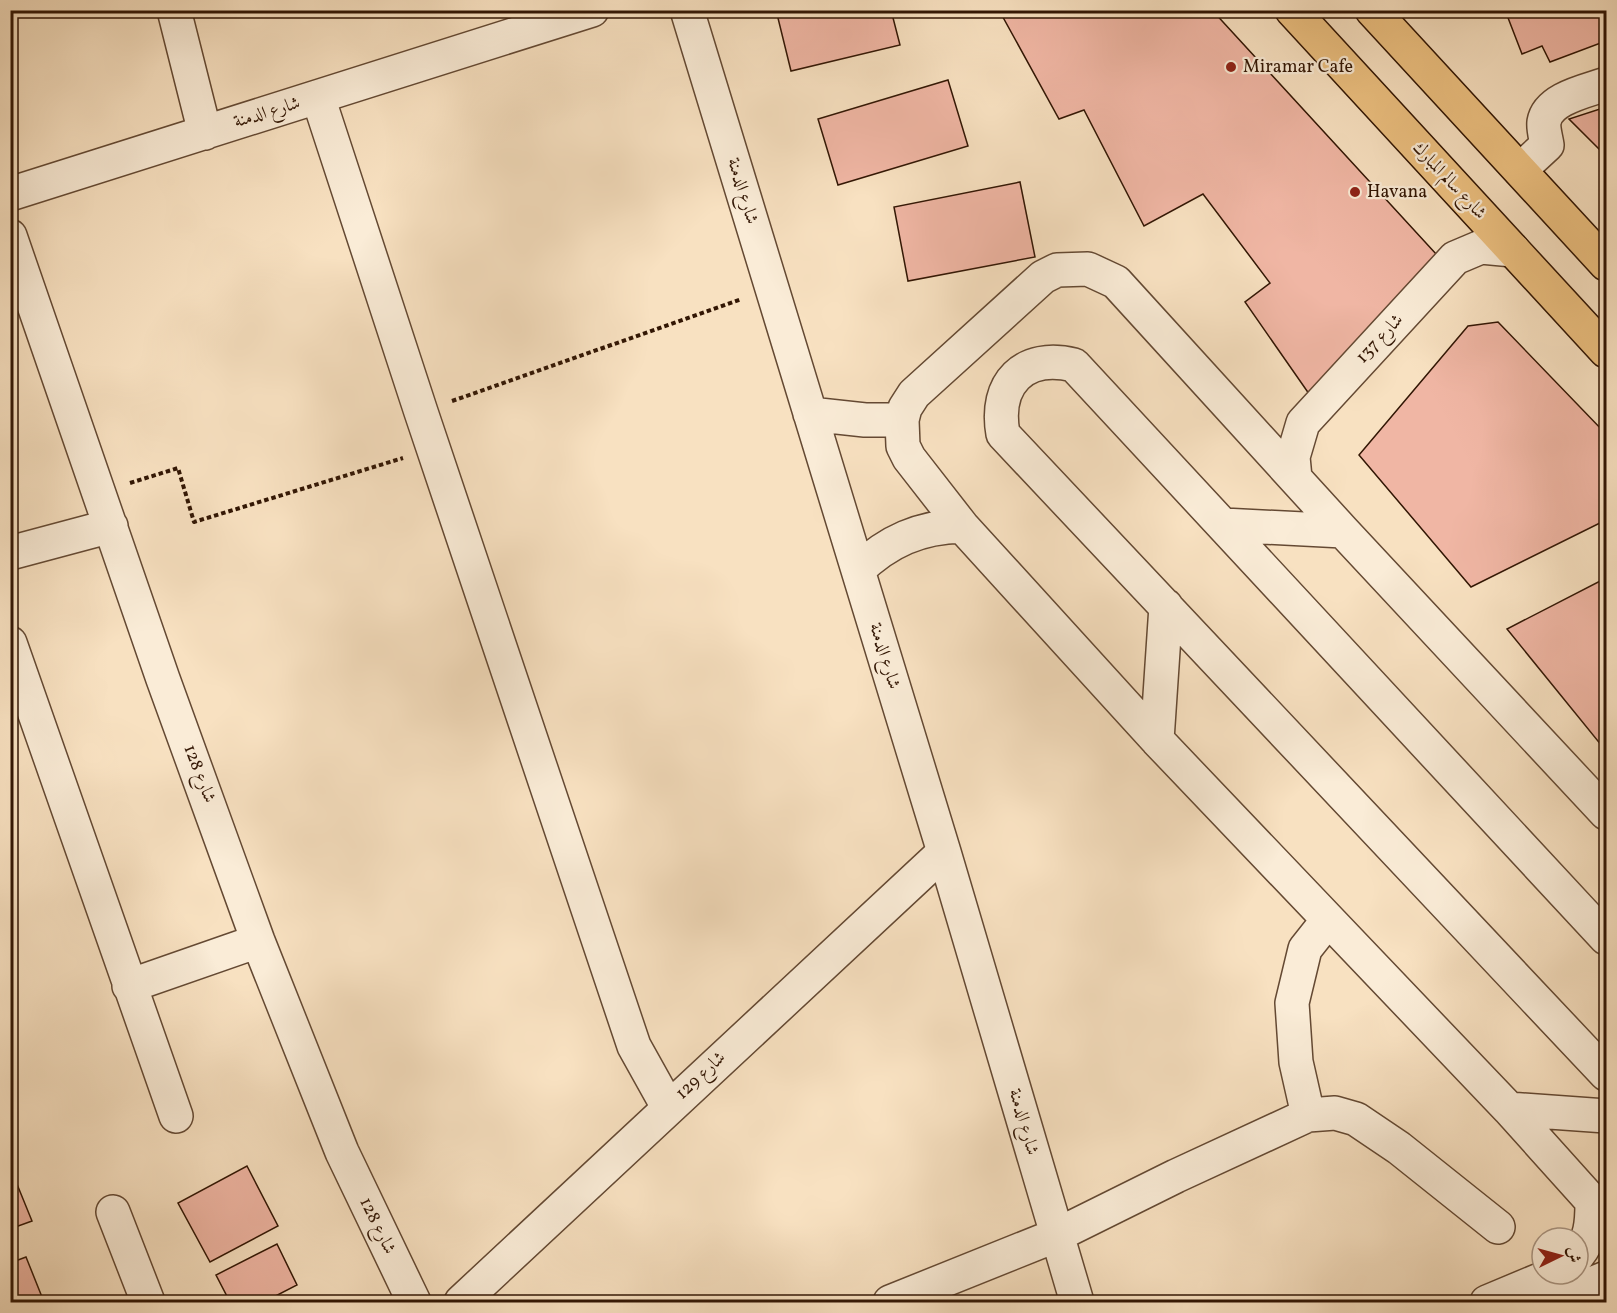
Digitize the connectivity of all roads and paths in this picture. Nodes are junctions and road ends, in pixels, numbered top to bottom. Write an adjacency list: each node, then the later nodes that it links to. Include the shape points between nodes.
1 (174, 10): 8 (street)
2 (592, 10): 7 (street, شارع الدمنة)
3 (687, 10): 14 (street, شارع الدمنة)
4 (1292, 10): 12 (main road, شارع سالم المبارك)
5 (1372, 10): 9 (main road)
6 (1606, 84): 9 (street, via 1556,104 1546,114 1547,145)
7 (318, 97): 8 (street, شارع الدمنة); 16 (street)
8 (205, 132): 10 (street, شارع الدمنة)
9 (1520, 170): 13 (main road)
10 (10, 194)
11 (10, 236): 21 (street, شارع 128)
12 (1513, 250): 15 (main road, شارع سالم المبارك); 20 (street, شارع 137, via 1481,247 1455,258 1303,423 1293,457)
13 (1606, 264)
14 (771, 288): 16 (path); 17 (street, شارع الدمنة)
15 (1606, 351)
16 (420, 412): 19 (street)
17 (810, 414): 18 (street); 27 (street, شارع الدمنة)
18 (902, 420): 20 (street, via 914,394 1043,277 1057,270 1088,269 1116,282); 24 (street, via 903,446 909,458)
19 (433, 449): 21 (path, via 194,522 178,468); 38 (street, via 634,1046)
20 (1295, 478): 25 (street)
21 (99, 493): 23 (street, شارع 128)
22 (1223, 525): 25 (street); 28 (street, via 1074,365 1054,361 1033,364 1016,375 1004,392 999,413 1004,434); 34 (street)
23 (111, 526): 26 (street); 35 (street, شارع 128)
24 (962, 526): 27 (street, via 905,536 872,556); 30 (street)
25 (1342, 531): 31 (street)
26 (10, 553)
27 (858, 570): 32 (street, شارع الدمنة)
28 (1166, 606): 30 (street); 37 (street)
29 (10, 643): 36 (street)
30 (1157, 740): 33 (street)
31 (1606, 813)
32 (944, 852): 38 (street, شارع 129); 47 (street, شارع الدمنة)
33 (1328, 920): 39 (street); 40 (street, via 1305,949 1292,1003 1296,1062)
34 (1606, 938)
35 (258, 941): 36 (street); 51 (street, شارع 128, via 342,1152)
36 (129, 986): 41 (street)
37 (1606, 1074)
38 (668, 1107): 52 (street, شارع 129)
39 (1509, 1109): 42 (street); 43 (street)
40 (1308, 1115): 45 (street, via 1335,1113 1356,1119); 47 (street)
41 (176, 1116)
42 (1606, 1116)
43 (1599, 1210): 46 (street)
44 (113, 1212): 50 (street)
45 (1498, 1227)
46 (1590, 1232)
47 (1057, 1235): 53 (street); 54 (street, شارع الدمنة)
48 (1606, 1278): 56 (street)
49 (1530, 1284): 55 (street)
50 (148, 1302)
51 (414, 1302)
52 (461, 1302)
53 (890, 1302)
54 (1077, 1302)
55 (1487, 1302)
56 (1547, 1302)

